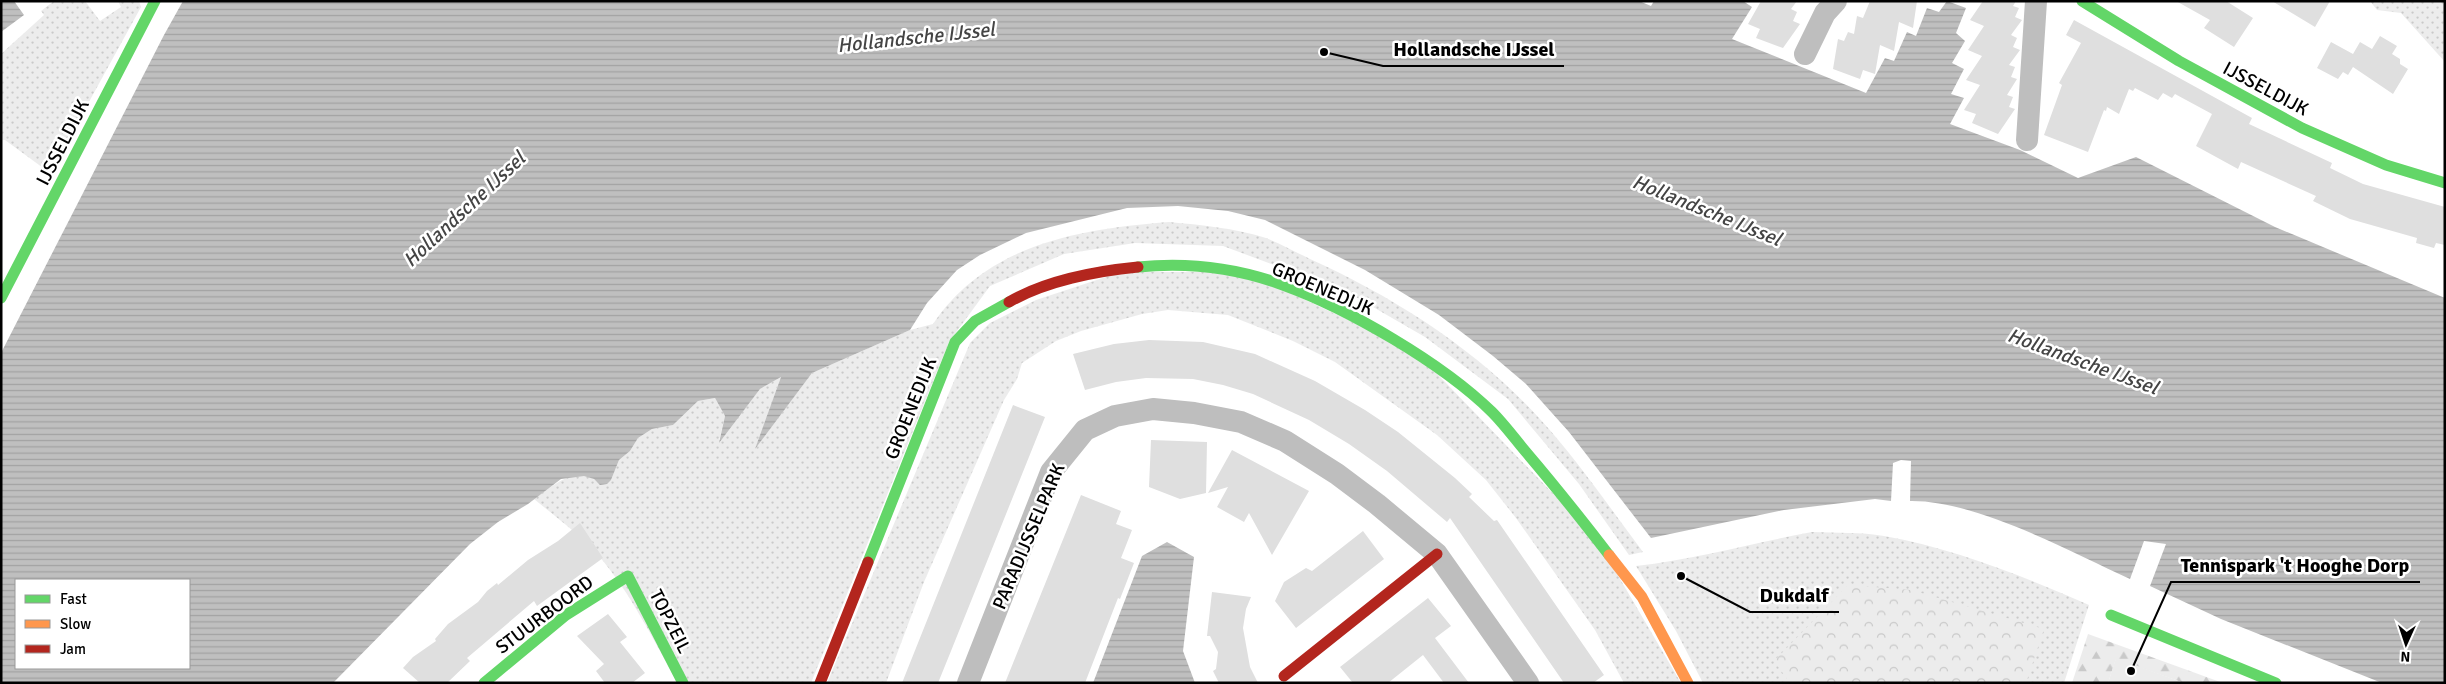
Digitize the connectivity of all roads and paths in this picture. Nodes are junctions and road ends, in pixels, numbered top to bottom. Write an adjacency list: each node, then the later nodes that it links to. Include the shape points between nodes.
1 (155, 1): 8 (street, IJSSELDIJK)
2 (2036, 1): 6 (street)
3 (2082, 1): 7 (street, IJSSELDIJK, via 2179,61 2302,128 2386,165)
4 (1829, 5): 5 (street)
5 (1805, 54)
6 (2027, 140)
7 (2445, 183)
8 (1, 298)
9 (1437, 554): 12 (street); 16 (street, PARADIJSSELPARK, via 1337,474 1286,441 1240,422 1194,413 1153,410 1114,416 1085,430 1051,472); 17 (street, PARADIJSSELPARK)
10 (628, 576): 13 (street, STUURBOORD, via 566,615); 14 (street, TOPZEIL)
11 (2110, 615): 19 (street)
12 (1284, 676)
13 (484, 683)
14 (683, 683)
15 (820, 683): 18 (street, GROENEDIJK, via 956,342 975,321 1030,290 1116,269 1170,264 1226,270 1283,285 1386,335 1441,371 1492,412 1570,504 1642,597)
16 (968, 683)
17 (1528, 683)
18 (1688, 683)
19 (2276, 683)

